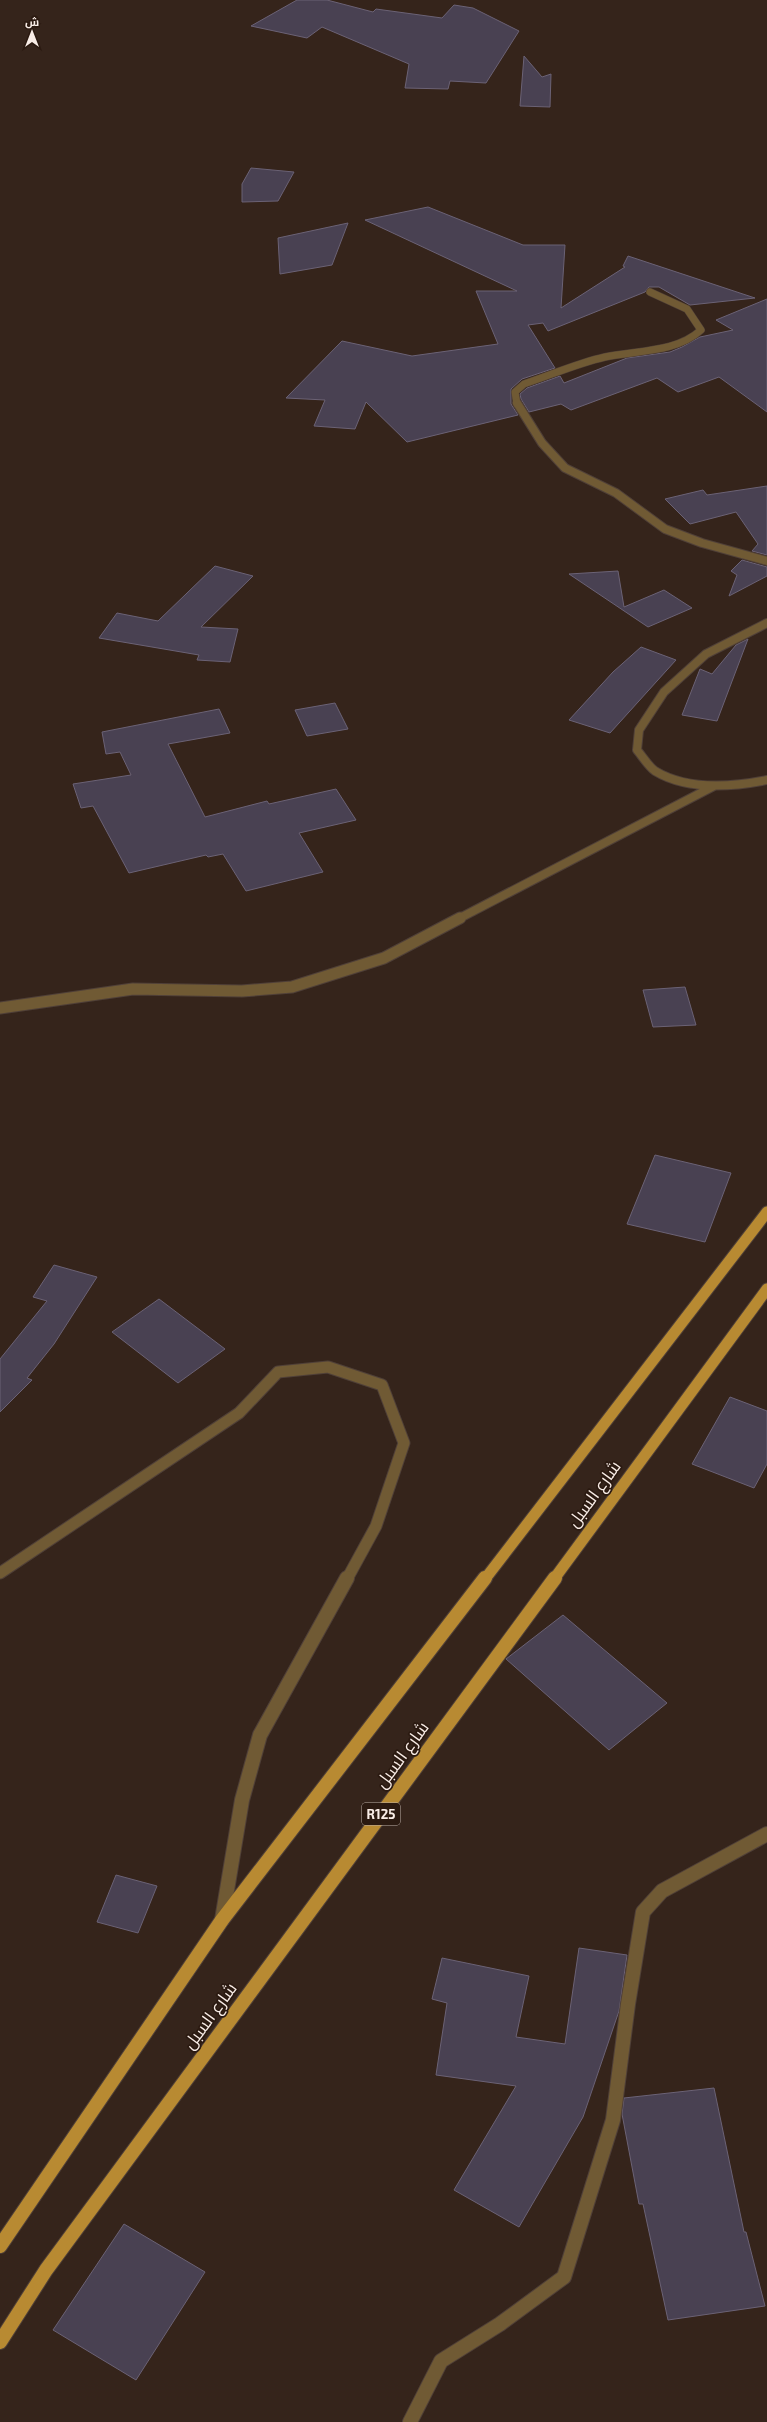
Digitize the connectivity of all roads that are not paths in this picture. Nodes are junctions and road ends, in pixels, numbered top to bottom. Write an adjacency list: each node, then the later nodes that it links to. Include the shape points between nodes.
1 (650, 292): 2 (street, via 680,303 696,316 701,330 690,340 653,350 605,357 524,384 515,392 518,407 542,443 565,468 616,493 665,529 702,543)
2 (767, 561)
3 (767, 623): 5 (street, via 706,654 664,692 639,730 637,750 655,770 677,780)
4 (767, 780): 5 (street)
5 (714, 786): 6 (street, via 384,958 365,964 279,988 131,989)
6 (0, 1008)
7 (767, 1212): 11 (main road)
8 (767, 1289): 13 (main road, شارع السبل / R125, via 46,2270)
9 (0, 1573): 11 (street, via 239,1413 278,1372 328,1367 382,1385 404,1443 376,1526 260,1735 242,1800)
10 (767, 1834): 14 (street, via 662,1891 643,1912 613,2120 564,2277 500,2324 441,2361)
11 (222, 1920): 12 (main road)
12 (0, 2246)
13 (0, 2342)
14 (410, 2422)

